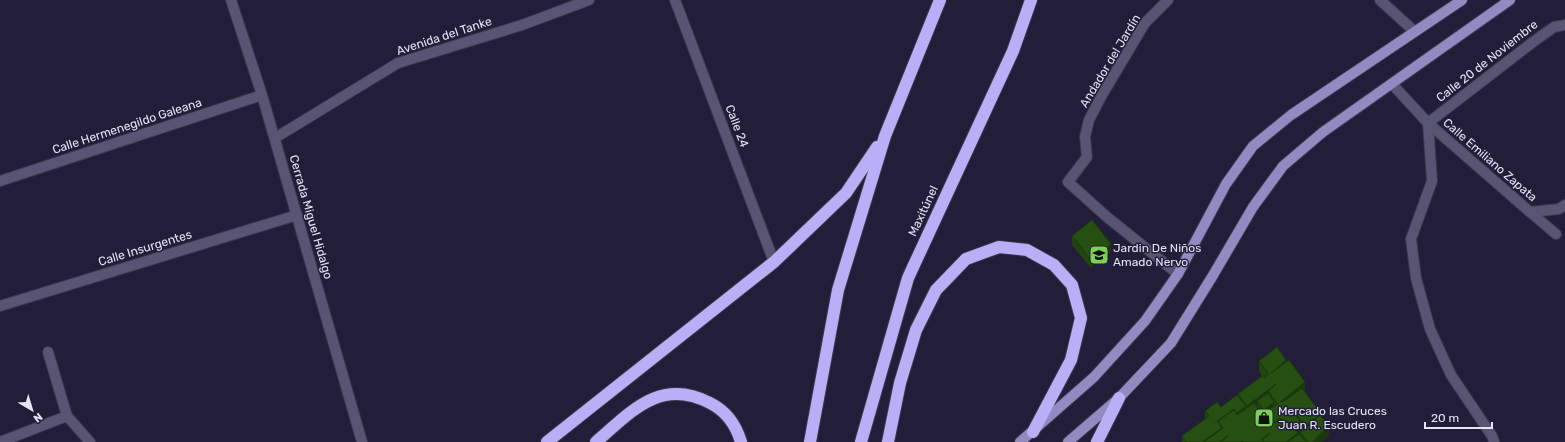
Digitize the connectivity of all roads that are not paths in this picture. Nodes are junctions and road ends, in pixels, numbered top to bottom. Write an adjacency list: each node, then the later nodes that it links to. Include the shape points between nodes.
1 (231, 0): 13 (street, Cerrada Miguel Hidalgo)
2 (589, 0): 16 (street, Avenida del Tanke, via 522,25 398,63)
3 (675, 0): 22 (street, Calle 24)
4 (940, 0): 15 (highway)
5 (1031, 0): 36 (highway, Maxitúnel, via 1012,51 908,278)
6 (1168, 0): 23 (street, Andador del Jardín, via 1146,23 1102,95 1089,120 1085,137 1087,157 1068,182)
7 (1380, 0): 11 (street)
8 (1462, 0): 11 (main road)
9 (1510, 0): 12 (main road)
10 (1565, 25): 14 (street, Calle 20 de Noviembre, via 1554,27 1533,42)
11 (1414, 31): 23 (main road, via 1291,115 1253,146 1226,184)
12 (1392, 84): 14 (street, Calle Emiliano Zapata); 26 (main road, via 1323,132 1283,166 1253,207 1171,343)
13 (262, 95): 16 (street, Cerrada Miguel Hidalgo); 17 (street, Calle Hermenegildo Galeana)
14 (1428, 123): 19 (street, Calle Emiliano Zapata); 41 (street, via 1432,181 1411,238 1416,278 1430,329 1451,375)
15 (885, 136): 22 (highway, via 846,193); 35 (highway, via 838,290)
16 (275, 138): 20 (street, Cerrada Miguel Hidalgo)
17 (0, 181)
18 (1565, 205): 19 (street, Calle Emiliano Zapata, via 1559,209)
19 (1530, 212): 21 (street)
20 (297, 215): 24 (street, Calle Insurgentes); 31 (street, Cerrada Miguel Hidalgo)
21 (1556, 234)
22 (774, 262): 32 (highway)
23 (1178, 274): 28 (main road, via 1145,321 1104,366)
24 (0, 306)
25 (48, 352): 27 (street)
26 (1119, 398): 39 (main road); 40 (highway)
27 (67, 416): 29 (street); 30 (street)
28 (1033, 432): 37 (highway, via 1071,360 1081,318 1072,285 1054,265 1027,250 999,247 966,259 936,290 916,330 900,383); 38 (main road)
29 (0, 442)
30 (90, 442)
31 (362, 442)
32 (547, 442)
33 (596, 442): 34 (highway, via 641,404 671,392 696,396 721,409 737,429)
34 (741, 442)
35 (810, 442)
36 (861, 442)
37 (888, 442)
38 (1020, 442)
39 (1068, 442)
40 (1097, 442)
41 (1494, 442)

